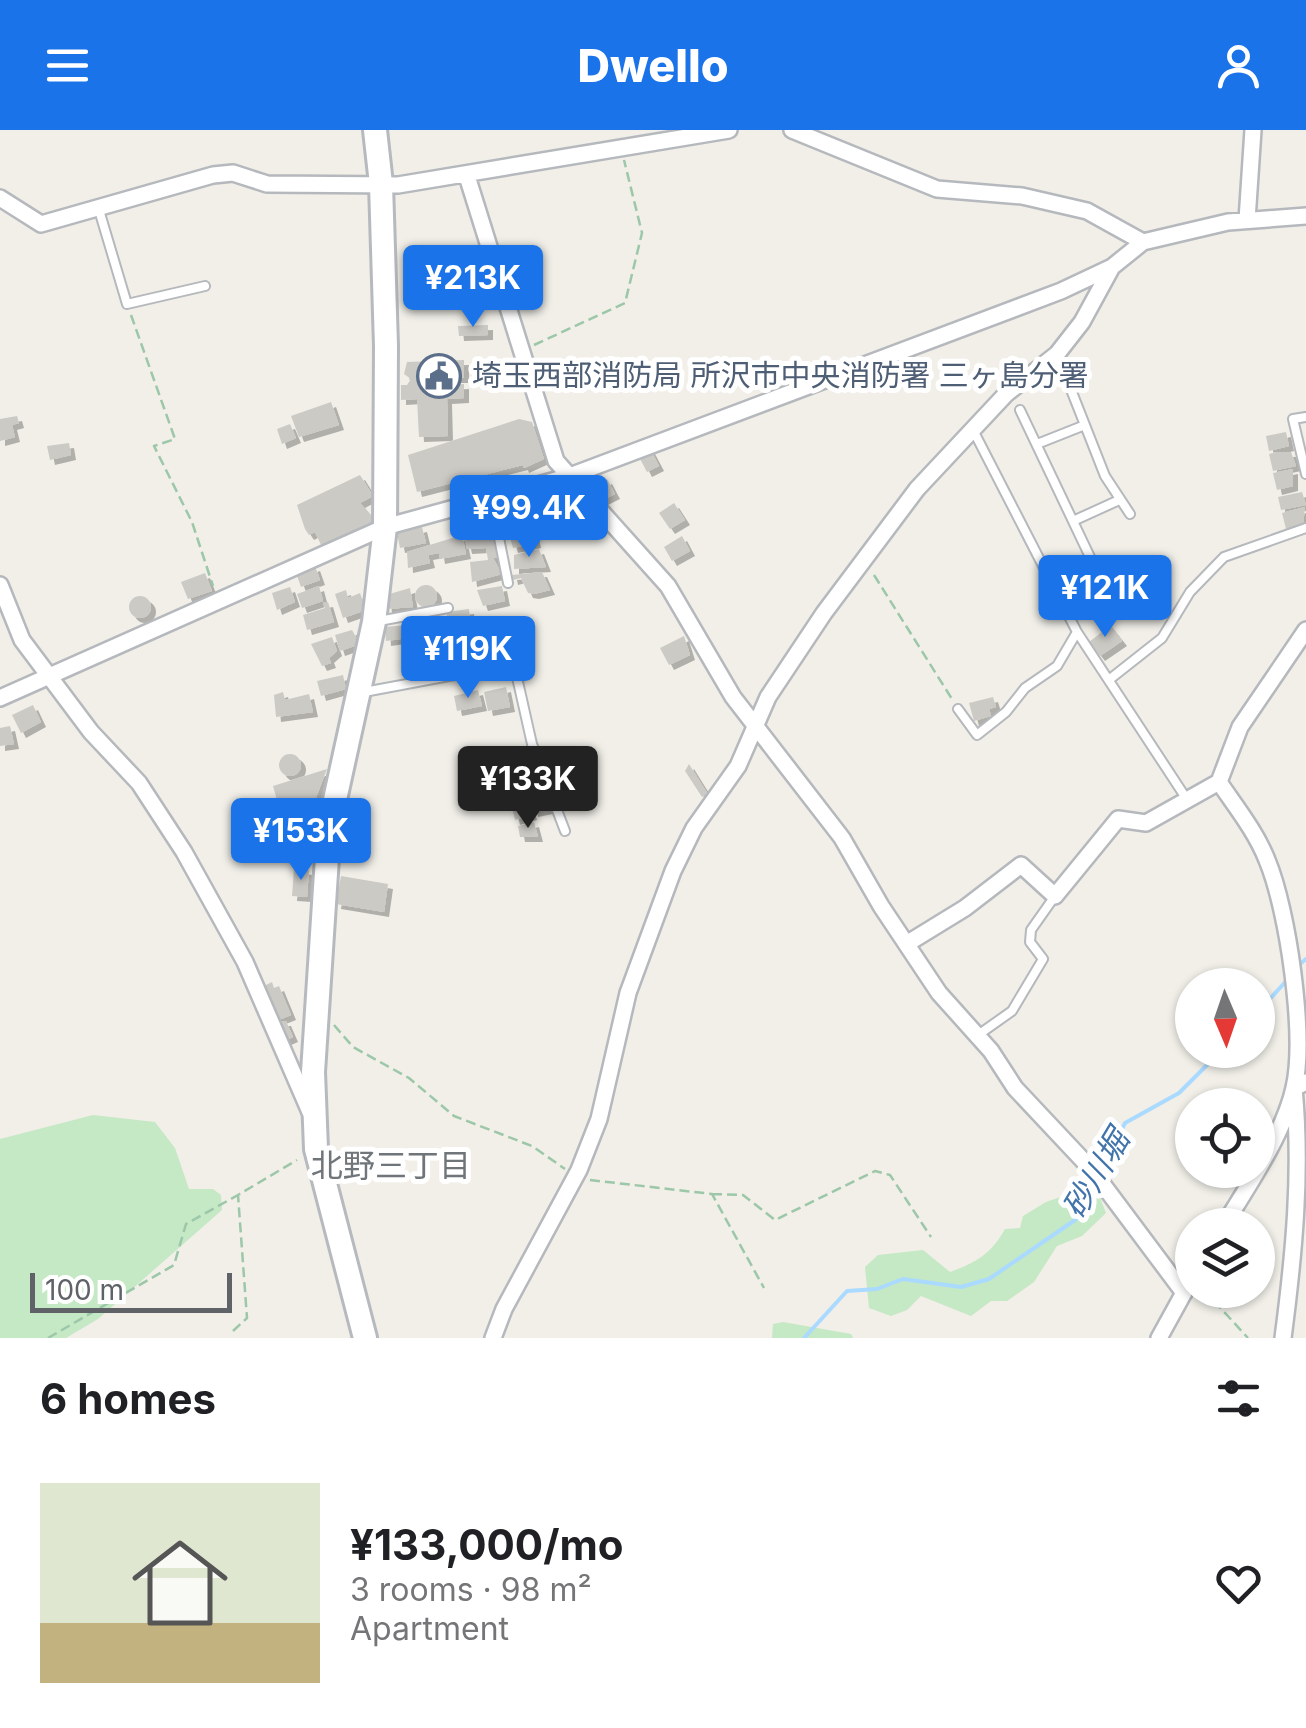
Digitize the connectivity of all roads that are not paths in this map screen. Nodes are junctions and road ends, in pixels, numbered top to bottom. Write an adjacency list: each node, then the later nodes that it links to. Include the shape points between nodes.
1 (375, 130): 6 (street)
2 (730, 130): 5 (street)
3 (1253, 130): 10 (street)
4 (802, 131): 11 (street, via 937,188 1087,210)
5 (466, 176): 6 (street); 21 (street, via 518,352)
6 (381, 184): 8 (street, via 267,184 233,173); 26 (street)
7 (0, 198): 8 (street, via 41,224)
8 (99, 210): 13 (lane, via 127,304)
9 (1306, 216): 10 (street)
10 (1246, 220): 11 (street)
11 (1143, 242): 12 (street)
12 (1112, 267): 14 (street); 21 (street)
13 (204, 286)
14 (1057, 354): 17 (lane); 18 (street)
15 (1020, 410): 19 (lane)
16 (1306, 417): 20 (lane, via 1293,419)
17 (1085, 425): 19 (lane); 23 (lane)
18 (972, 428): 34 (lane); 40 (street, via 916,489 824,612)
19 (1037, 444): 25 (lane)
20 (1306, 474)
21 (567, 477): 22 (street); 40 (street, via 668,586)
22 (492, 498): 26 (street); 29 (lane)
23 (1117, 501): 24 (lane); 25 (lane)
24 (1130, 514)
25 (1073, 521): 28 (lane)
26 (385, 527): 32 (street); 35 (street)
27 (1306, 528): 36 (lane, via 1224,557 1190,592 1162,638)
28 (1100, 578)
29 (508, 583)
30 (0, 585): 35 (street, via 22,640)
31 (448, 608): 32 (lane)
32 (374, 622): 37 (street)
33 (1306, 630): 41 (street, via 1240,727)
34 (1076, 632): 36 (lane); 39 (lane, via 1057,666 977,735)
35 (48, 677): 38 (street); 49 (street, via 139,783 184,852 245,962)
36 (1110, 679): 42 (lane)
37 (359, 693): 43 (lane, via 514,664 532,744); 49 (street, via 328,827)
38 (0, 698)
39 (958, 709)
40 (754, 722): 45 (street, via 842,838); 54 (street, via 738,766 694,828 666,888 628,992 599,1119)
41 (1219, 782): 42 (street); 46 (street, via 1268,862)
42 (1186, 798): 44 (street, via 1146,823 1118,819)
43 (565, 831)
44 (1055, 896): 45 (street, via 1021,864); 47 (lane, via 1031,930 1030,942 1043,959 1012,1011)
45 (908, 944): 47 (street)
46 (1300, 984): 48 (street)
47 (978, 1036): 51 (street, via 1015,1088)
48 (1300, 1085): 50 (street); 56 (street, via 1297,1208)
49 (314, 1120): 53 (street)
50 (1234, 1208)
51 (1175, 1270)
52 (1175, 1308): 55 (street)
53 (365, 1338)
54 (492, 1338)
55 (1159, 1338)
56 (1283, 1338)

